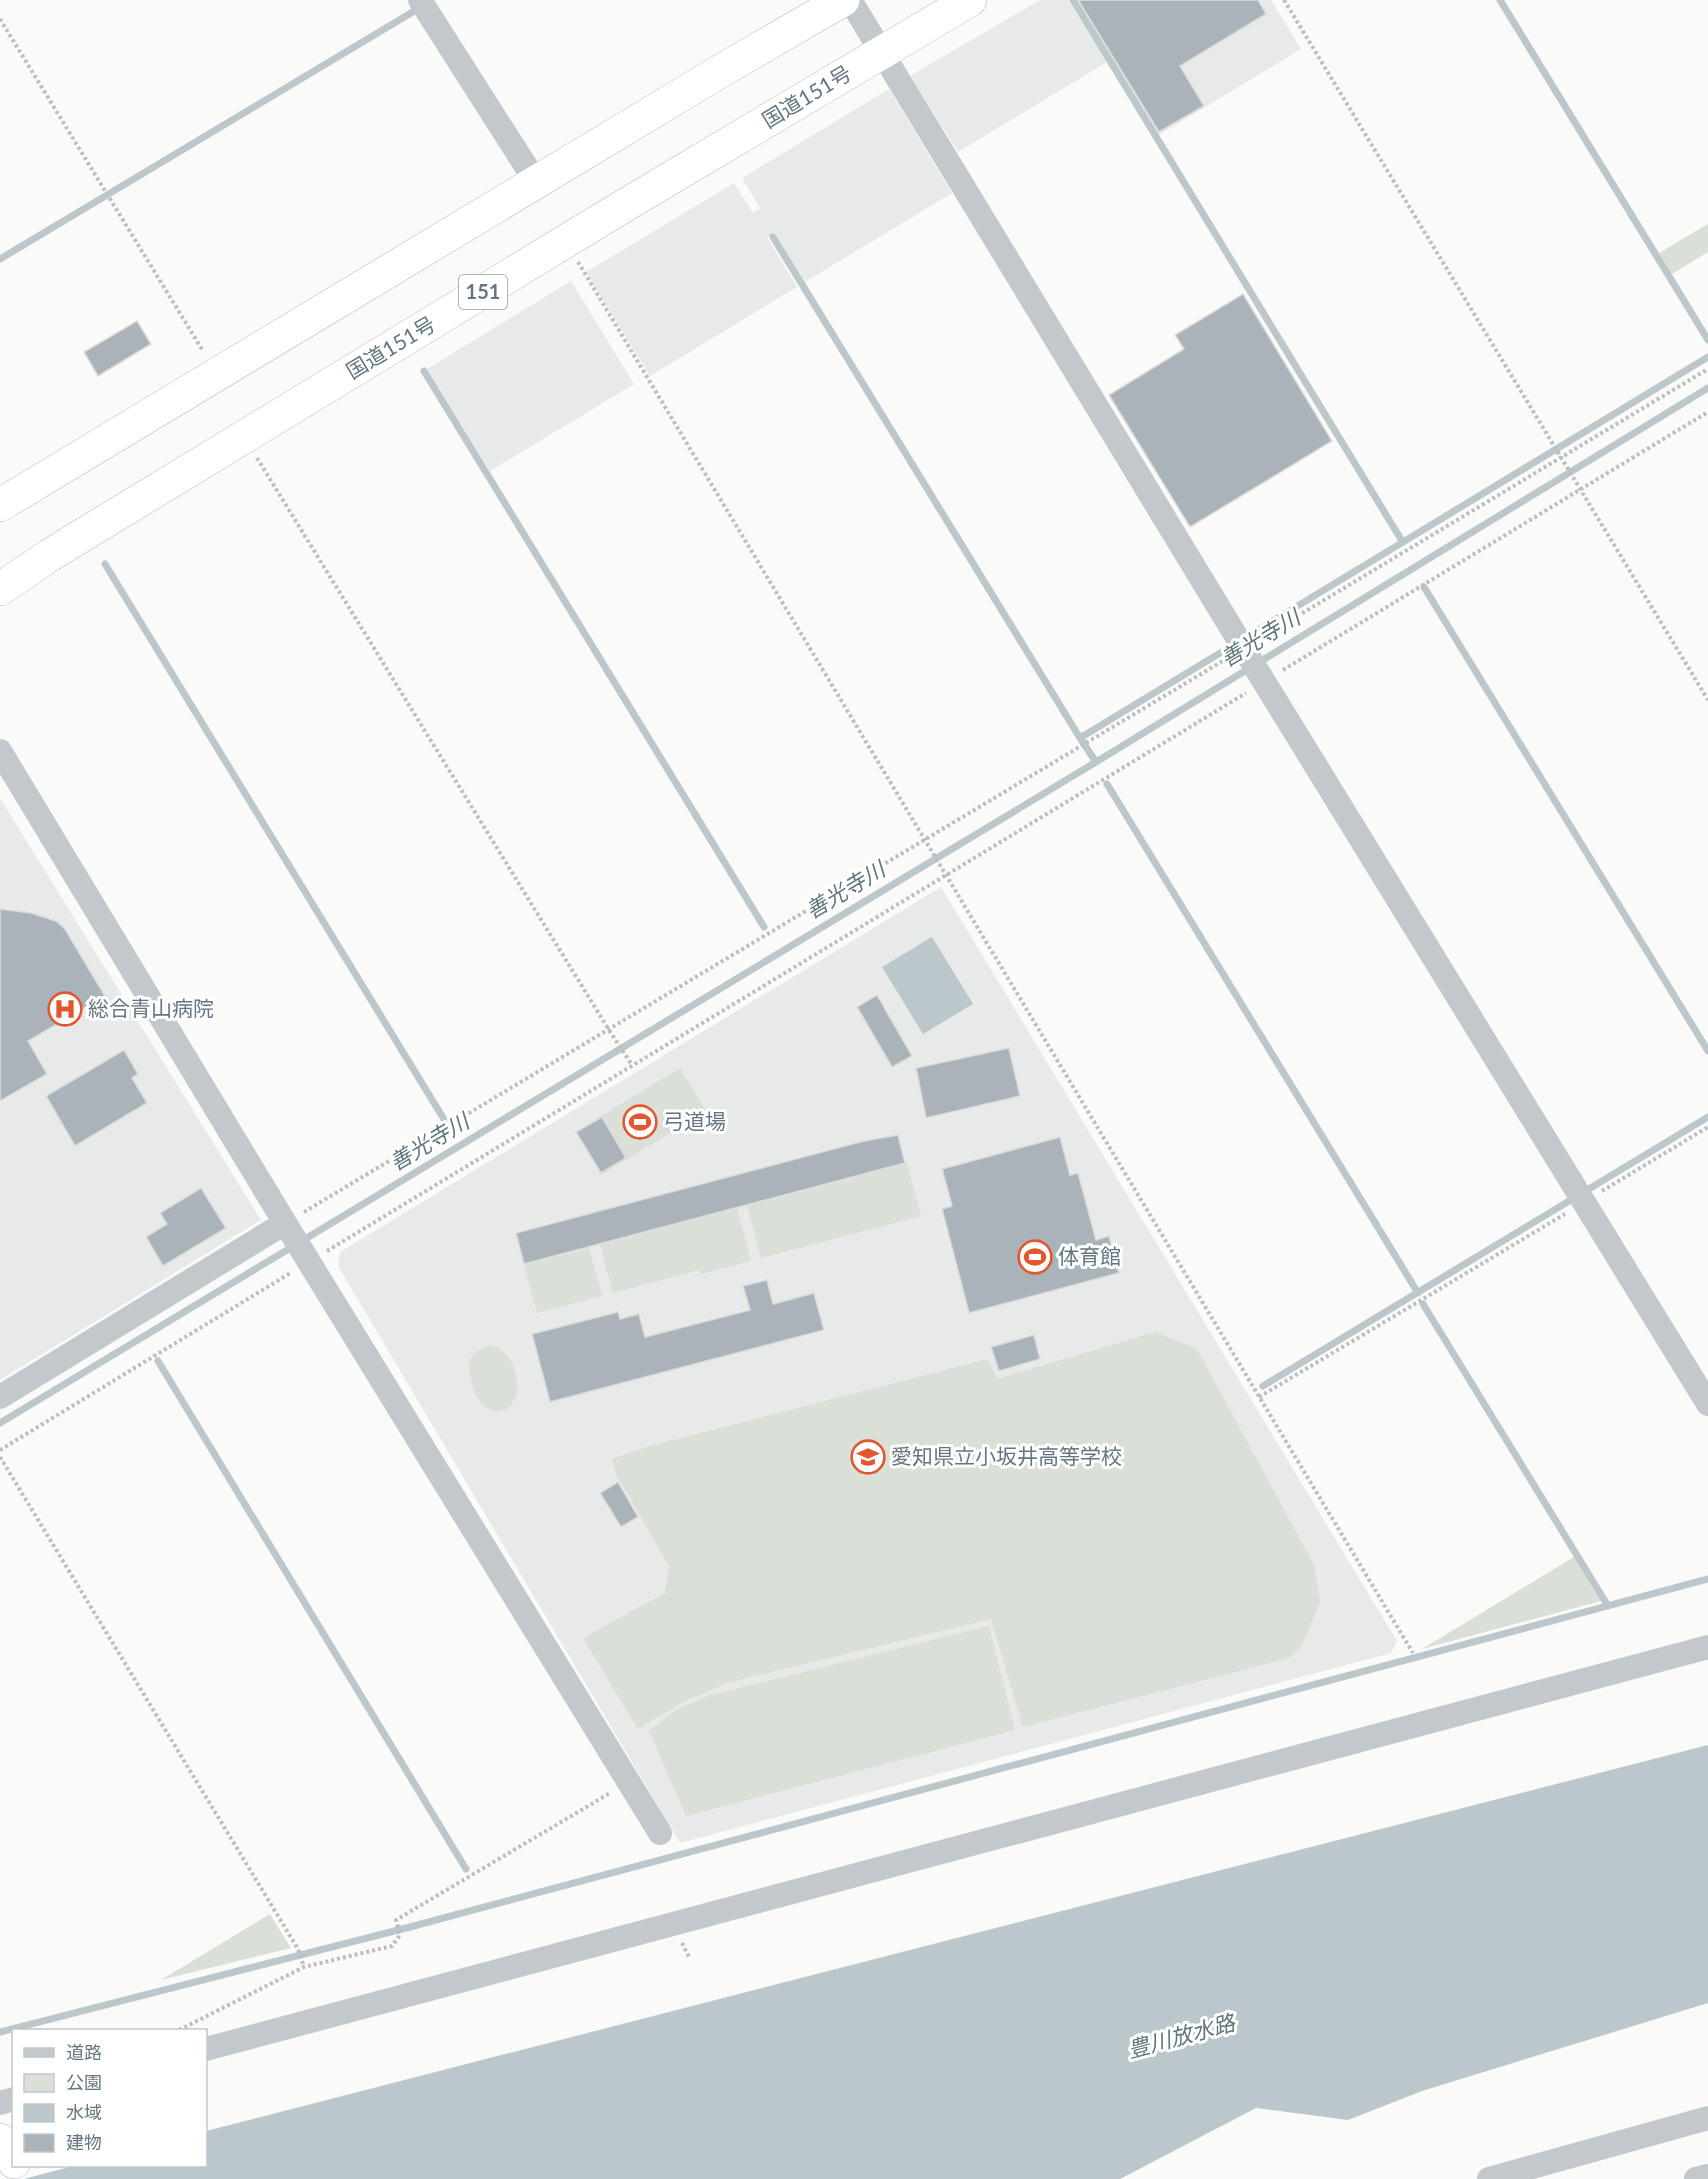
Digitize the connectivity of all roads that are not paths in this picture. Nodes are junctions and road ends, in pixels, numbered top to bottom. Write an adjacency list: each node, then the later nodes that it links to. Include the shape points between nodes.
1 (420, 0): 6 (street)
2 (843, 0): 6 (highway)
3 (850, 0): 5 (street)
4 (970, 0): 5 (highway, 国道151号 / 151)
5 (881, 52): 8 (highway, 国道151号 / 151, via 50,555); 12 (street)
6 (536, 182): 7 (highway)
7 (0, 505)
8 (0, 589)
9 (0, 751): 10 (street)
10 (289, 1229): 11 (street); 14 (street)
11 (0, 1397)
12 (1708, 1404)
13 (1708, 1647): 15 (street)
14 (660, 1833)
15 (207, 2049)
16 (1708, 2118): 20 (street)
17 (0, 2140): 18 (highway)
18 (12, 2159)
19 (1708, 2176): 21 (street)
20 (1489, 2179)
21 (1696, 2179)

